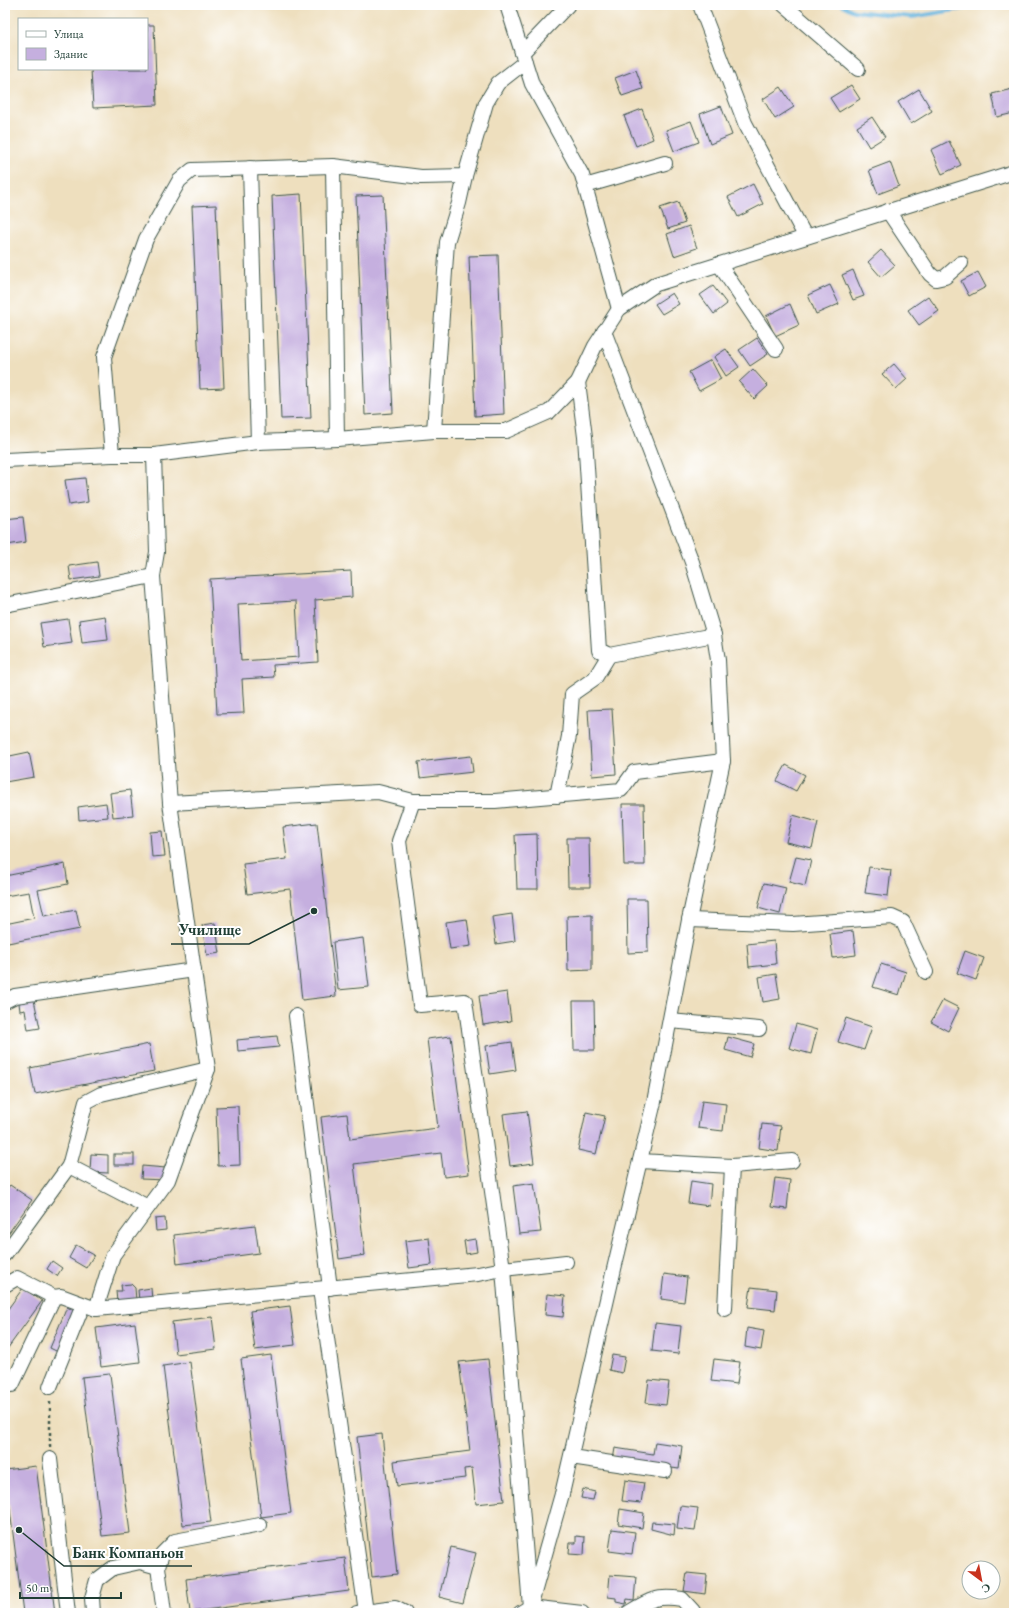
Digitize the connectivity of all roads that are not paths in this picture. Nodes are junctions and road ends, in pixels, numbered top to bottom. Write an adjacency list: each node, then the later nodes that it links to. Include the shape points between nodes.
1 (507, 5): 5 (street)
2 (568, 5): 5 (street)
3 (700, 5): 14 (street, via 745,123)
4 (784, 5): 6 (street)
5 (523, 58): 11 (street, via 498,83 486,103); 12 (street, via 532,84 582,175)
6 (858, 69)
7 (665, 163): 12 (street)
8 (333, 166): 9 (street); 11 (street, via 421,177); 22 (street)
9 (250, 168): 23 (street); 24 (street, via 192,170 178,181 146,239 104,357)
10 (1014, 172): 13 (street)
11 (465, 176): 21 (street, via 447,242)
12 (585, 186): 17 (street)
13 (888, 211): 14 (street); 15 (street, via 930,274 936,279 944,277)
14 (805, 236): 16 (street)
15 (961, 263)
16 (719, 264): 17 (street, via 656,284); 19 (street)
17 (619, 309): 18 (street)
18 (604, 331): 20 (street); 29 (street, via 692,562)
19 (776, 349)
20 (578, 382): 21 (street, via 549,412 506,431); 30 (street, via 585,437 599,650)
21 (434, 431): 22 (street)
22 (337, 439): 23 (street)
23 (258, 442): 25 (street)
24 (112, 455): 25 (street); 26 (street)
25 (154, 455): 27 (street, via 157,552)
26 (5, 460)
27 (153, 576): 28 (street); 34 (street)
28 (5, 605)
29 (714, 634): 30 (street); 31 (street, via 718,660)
30 (609, 655): 32 (street, via 596,678 572,694 569,736)
31 (723, 761): 32 (street, via 634,772 621,790); 35 (street)
32 (557, 796): 33 (street, via 495,801)
33 (413, 801): 34 (street, via 378,792); 50 (street, via 399,841 420,1005 465,1001)
34 (170, 803): 36 (street)
35 (689, 920): 37 (street, via 793,924 892,917 903,922); 40 (street)
36 (194, 970): 38 (street, via 15,996); 42 (street)
37 (926, 972)
38 (5, 1002)
39 (296, 1016): 52 (street)
40 (670, 1021): 41 (street); 43 (street)
41 (760, 1029)
42 (208, 1069): 45 (street, via 101,1094 86,1102); 47 (street, via 168,1180)
43 (640, 1161): 46 (street); 58 (street)
44 (792, 1161): 46 (street)
45 (69, 1166): 47 (street); 48 (street)
46 (732, 1166): 55 (street)
47 (148, 1207): 54 (street, via 112,1255)
48 (5, 1254)
49 (566, 1262): 50 (street)
50 (503, 1269): 52 (street, via 478,1274); 63 (street)
51 (5, 1285): 53 (street, via 16,1278)
52 (325, 1289): 54 (street); 65 (street)
53 (54, 1297): 54 (street, via 61,1296); 56 (street)
54 (89, 1307): 57 (street)
55 (725, 1309)
56 (12, 1385)
57 (50, 1387)
58 (571, 1457): 60 (street); 63 (street, via 562,1494)
59 (50, 1459): 66 (street)
60 (665, 1471)
61 (260, 1525): 62 (street, via 175,1541 162,1554)
62 (158, 1567): 67 (street, via 140,1562 113,1568 97,1580 92,1598); 68 (street)
63 (525, 1610): 70 (street)
64 (693, 1611): 71 (street, via 682,1599 665,1596 646,1601)
65 (361, 1612): 69 (street, via 395,1608)
66 (68, 1613)
67 (93, 1613)
68 (164, 1613)
69 (405, 1613)
70 (582, 1613)
71 (628, 1613)

